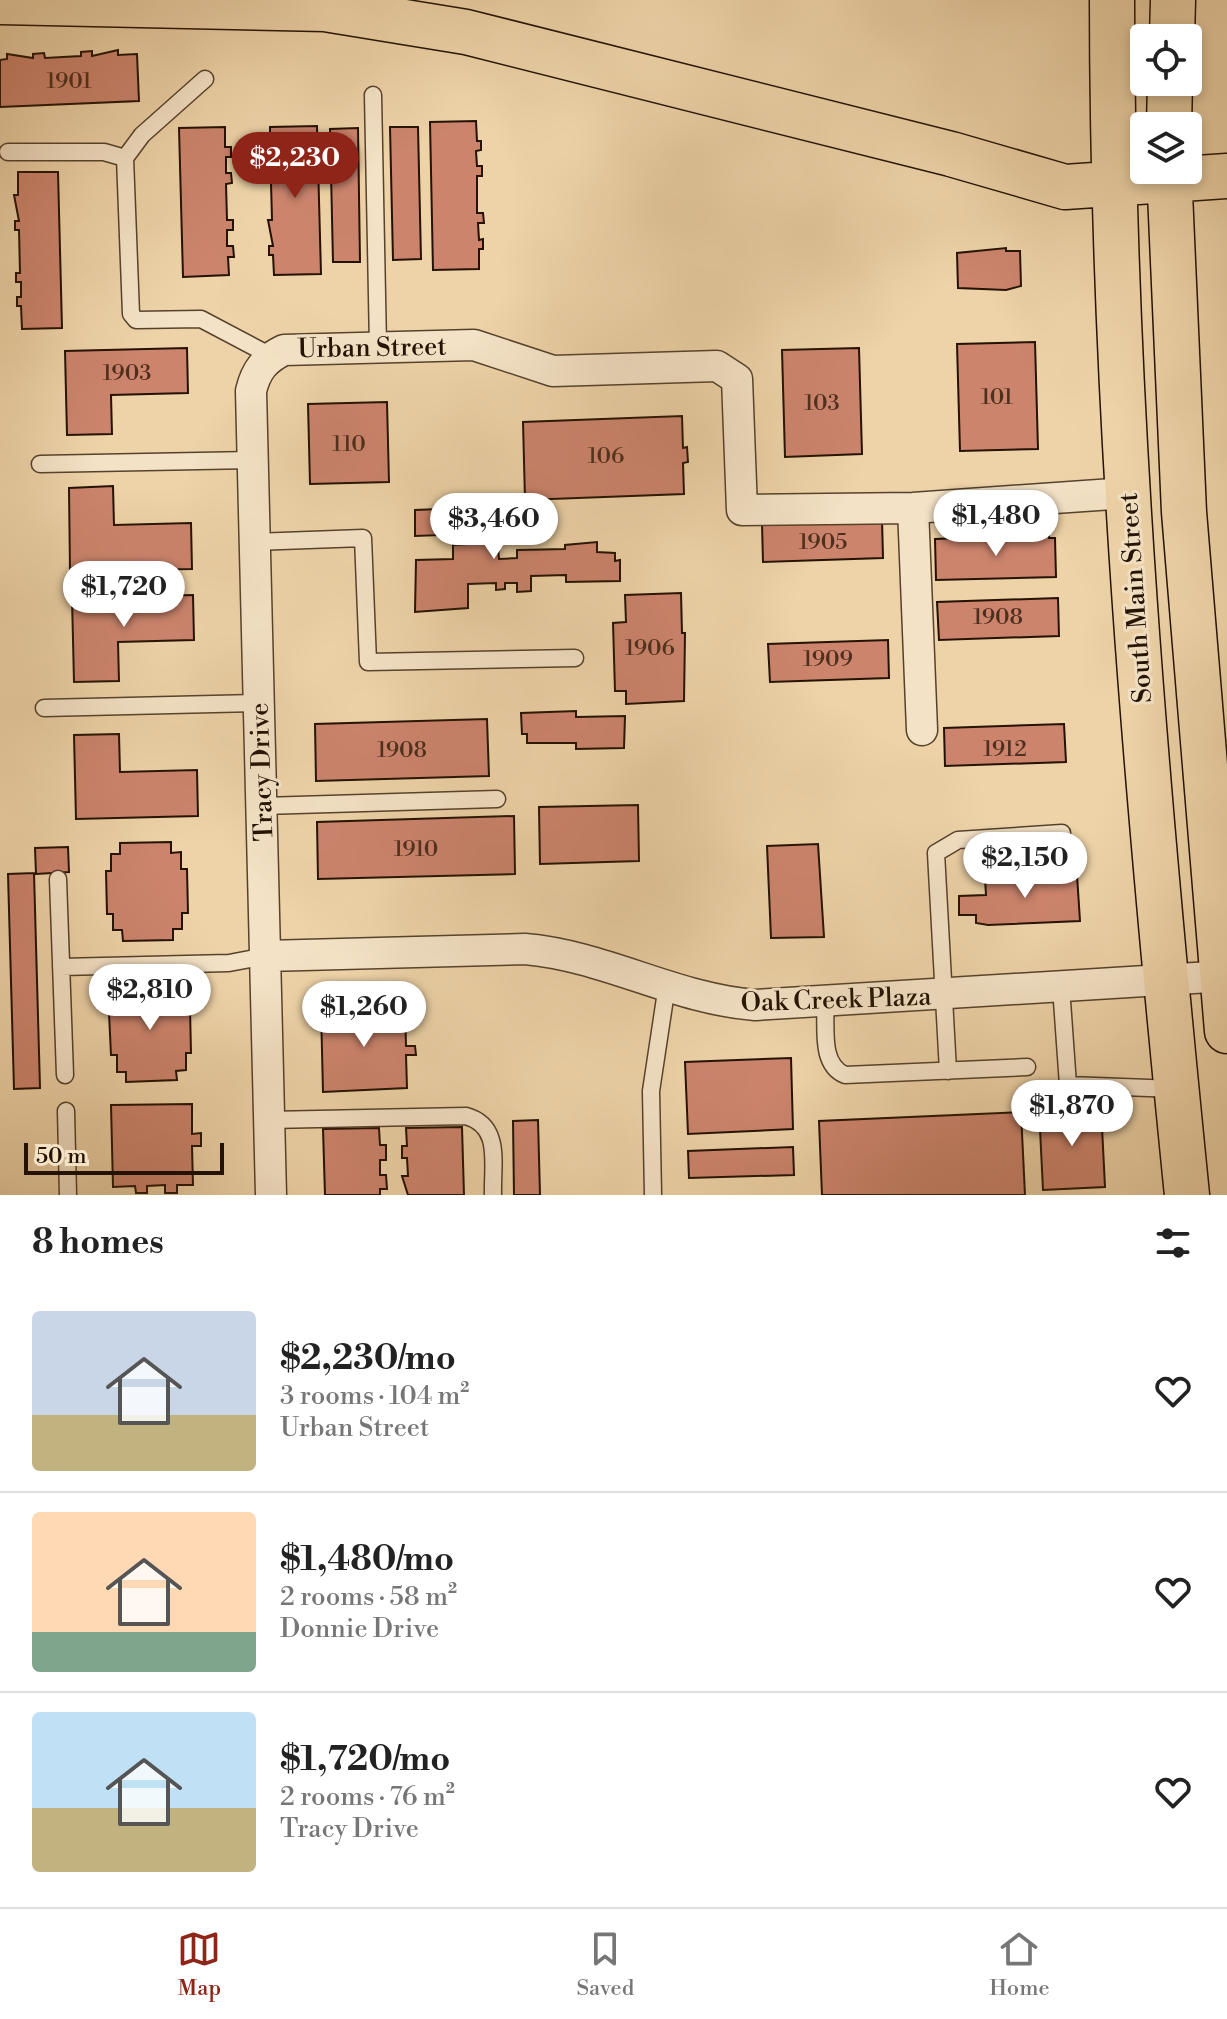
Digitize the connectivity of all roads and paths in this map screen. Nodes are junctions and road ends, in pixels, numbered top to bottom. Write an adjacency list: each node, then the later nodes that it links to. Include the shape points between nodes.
1 (1112, 0): 12 (highway, South Main Street)
2 (1173, 0): 4 (highway)
3 (0, 2): 14 (highway, via 260,6 396,19 936,150)
4 (1172, 24)
5 (205, 79): 8 (lane, via 142,135)
6 (373, 95): 16 (lane)
7 (8, 152): 8 (lane, via 104,152)
8 (125, 158): 17 (lane, via 131,314 136,320 201,319)
9 (1202, 176): 10 (highway)
10 (1227, 176)
11 (1130, 182): 12 (highway)
12 (1113, 184): 14 (highway); 15 (highway, South Main Street)
13 (1170, 184): 33 (highway, via 1184,512)
14 (1065, 187): 15 (highway)
15 (1118, 272): 20 (highway, South Main Street)
16 (378, 346): 17 (street, Urban Street, via 284,350); 21 (street, Urban Street, via 474,345 553,371 717,366 737,379 742,510)
17 (271, 356): 18 (street, Tracy Drive, via 258,370 251,391)
18 (252, 460): 19 (lane); 22 (street, Tracy Drive)
19 (40, 464)
20 (1127, 493): 21 (street); 34 (highway, South Main Street)
21 (913, 508): 26 (street)
22 (254, 542): 23 (lane, via 363,538 368,662); 24 (street, Tracy Drive)
23 (575, 658)
24 (259, 703): 25 (lane); 28 (street, Tracy Drive)
25 (44, 708)
26 (922, 730)
27 (497, 799): 28 (lane)
28 (263, 806): 31 (street, Tracy Drive)
29 (1062, 833): 37 (lane, via 958,840 936,853)
30 (58, 879): 32 (lane)
31 (266, 956): 32 (lane, via 229,963); 35 (street, Oak Creek Plaza, via 525,949 597,961); 45 (street, Tracy Drive)
32 (61, 967): 42 (lane)
33 (1224, 976): 34 (street, Oak Creek Plaza); 39 (highway)
34 (1166, 981): 36 (street, Oak Creek Plaza); 43 (highway, South Main Street)
35 (667, 985): 38 (street, Oak Creek Plaza, via 724,1003); 49 (lane, via 651,1091)
36 (1061, 987): 37 (street, Oak Creek Plaza); 43 (lane, via 1068,1085)
37 (943, 994): 38 (street, Oak Creek Plaza); 41 (lane)
38 (825, 1001): 41 (lane, via 828,1060 836,1071 855,1077)
39 (1227, 1031)
40 (1027, 1067): 41 (lane)
41 (948, 1071)
42 (65, 1075)
43 (1176, 1089): 50 (highway, South Main Street)
44 (66, 1111): 46 (lane)
45 (269, 1120): 47 (street, Tracy Drive); 48 (lane, via 478,1119 491,1135)
46 (68, 1195)
47 (271, 1195)
48 (493, 1195)
49 (653, 1195)
50 (1187, 1195)

